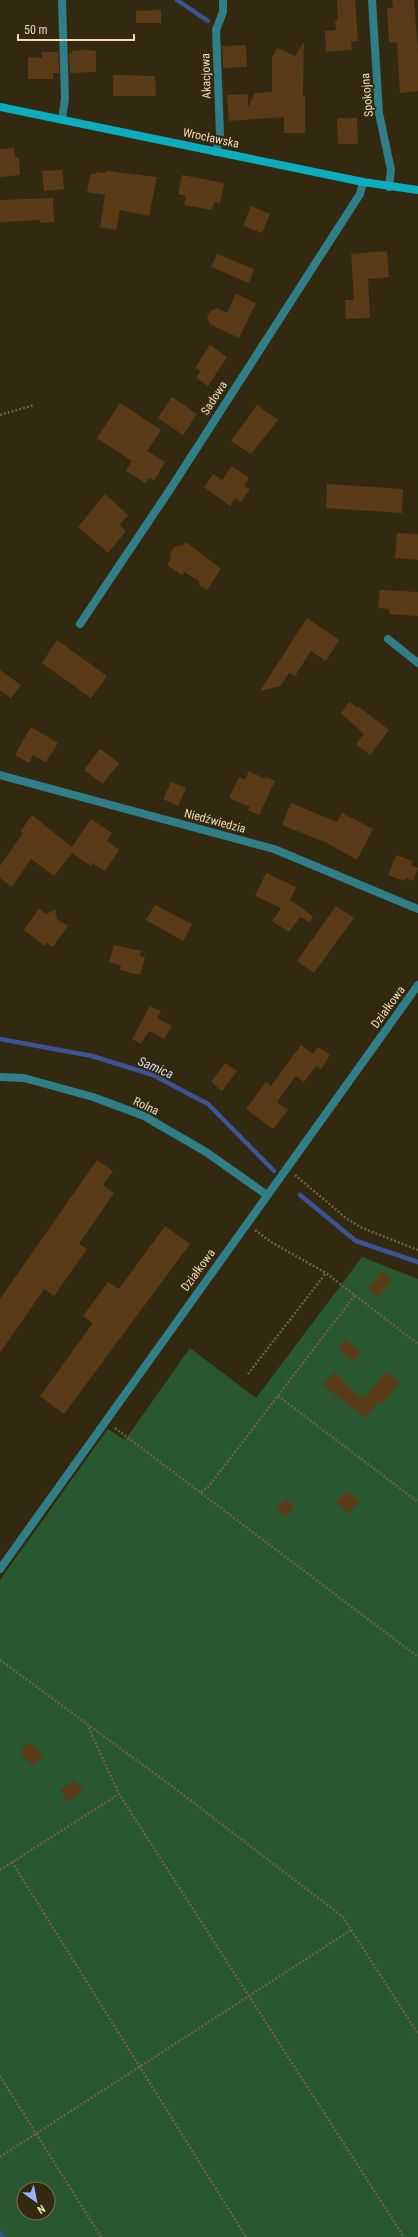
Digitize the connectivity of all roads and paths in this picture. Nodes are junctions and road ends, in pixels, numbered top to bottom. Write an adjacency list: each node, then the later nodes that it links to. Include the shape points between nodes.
1 (62, 0): 5 (street, via 65,103)
2 (223, 0): 6 (street, Akacjowa, via 223,12 216,30 220,134)
3 (372, 0): 8 (street, Spokojna, via 379,113 391,170)
4 (0, 107): 5 (main road, Wrocławska)
5 (62, 120): 6 (main road, Wrocławska)
6 (216, 152): 7 (main road, Wrocławska)
7 (363, 182): 8 (main road, Wrocławska); 12 (street, Sadowa, via 360,194 171,488)
8 (389, 187): 9 (main road, Wrocławska)
9 (418, 190)
10 (34, 405): 11 (path)
11 (0, 415)
12 (80, 624)
13 (388, 639): 14 (street)
14 (418, 663)
15 (0, 775): 16 (street, Niedźwiedzia, via 274,849)
16 (418, 909)
17 (418, 985): 19 (street, Działkowa)
18 (0, 1077): 20 (street, Rolna, via 24,1078 93,1097 144,1116 206,1152)
19 (286, 1167): 20 (street, Działkowa); 22 (path, via 360,1227)
20 (266, 1195): 21 (street, Działkowa)
21 (246, 1224): 23 (path, via 271,1242); 28 (street, Działkowa)
22 (418, 1250)
23 (326, 1273): 24 (path); 26 (path)
24 (355, 1295): 25 (path); 27 (path)
25 (418, 1344)
26 (248, 1374)
27 (278, 1396): 29 (path, via 209,1486); 30 (path)
28 (105, 1421): 29 (path); 31 (street, Działkowa)
29 (200, 1492): 32 (path)
30 (418, 1502)
31 (0, 1569)
32 (418, 1657)
33 (0, 1660): 34 (path)
34 (88, 1724): 35 (path); 38 (path, via 343,1917)
35 (119, 1794): 36 (path); 39 (path)
36 (12, 1862): 37 (path); 41 (path)
37 (0, 1870)
38 (351, 1930): 39 (path); 40 (path)
39 (250, 1996): 41 (path); 47 (path)
40 (418, 2034)
41 (140, 2067): 43 (path); 46 (path)
42 (0, 2076): 43 (path)
43 (36, 2134): 44 (path); 45 (path)
44 (0, 2157)
45 (101, 2237)
46 (246, 2237)
47 (404, 2237)

